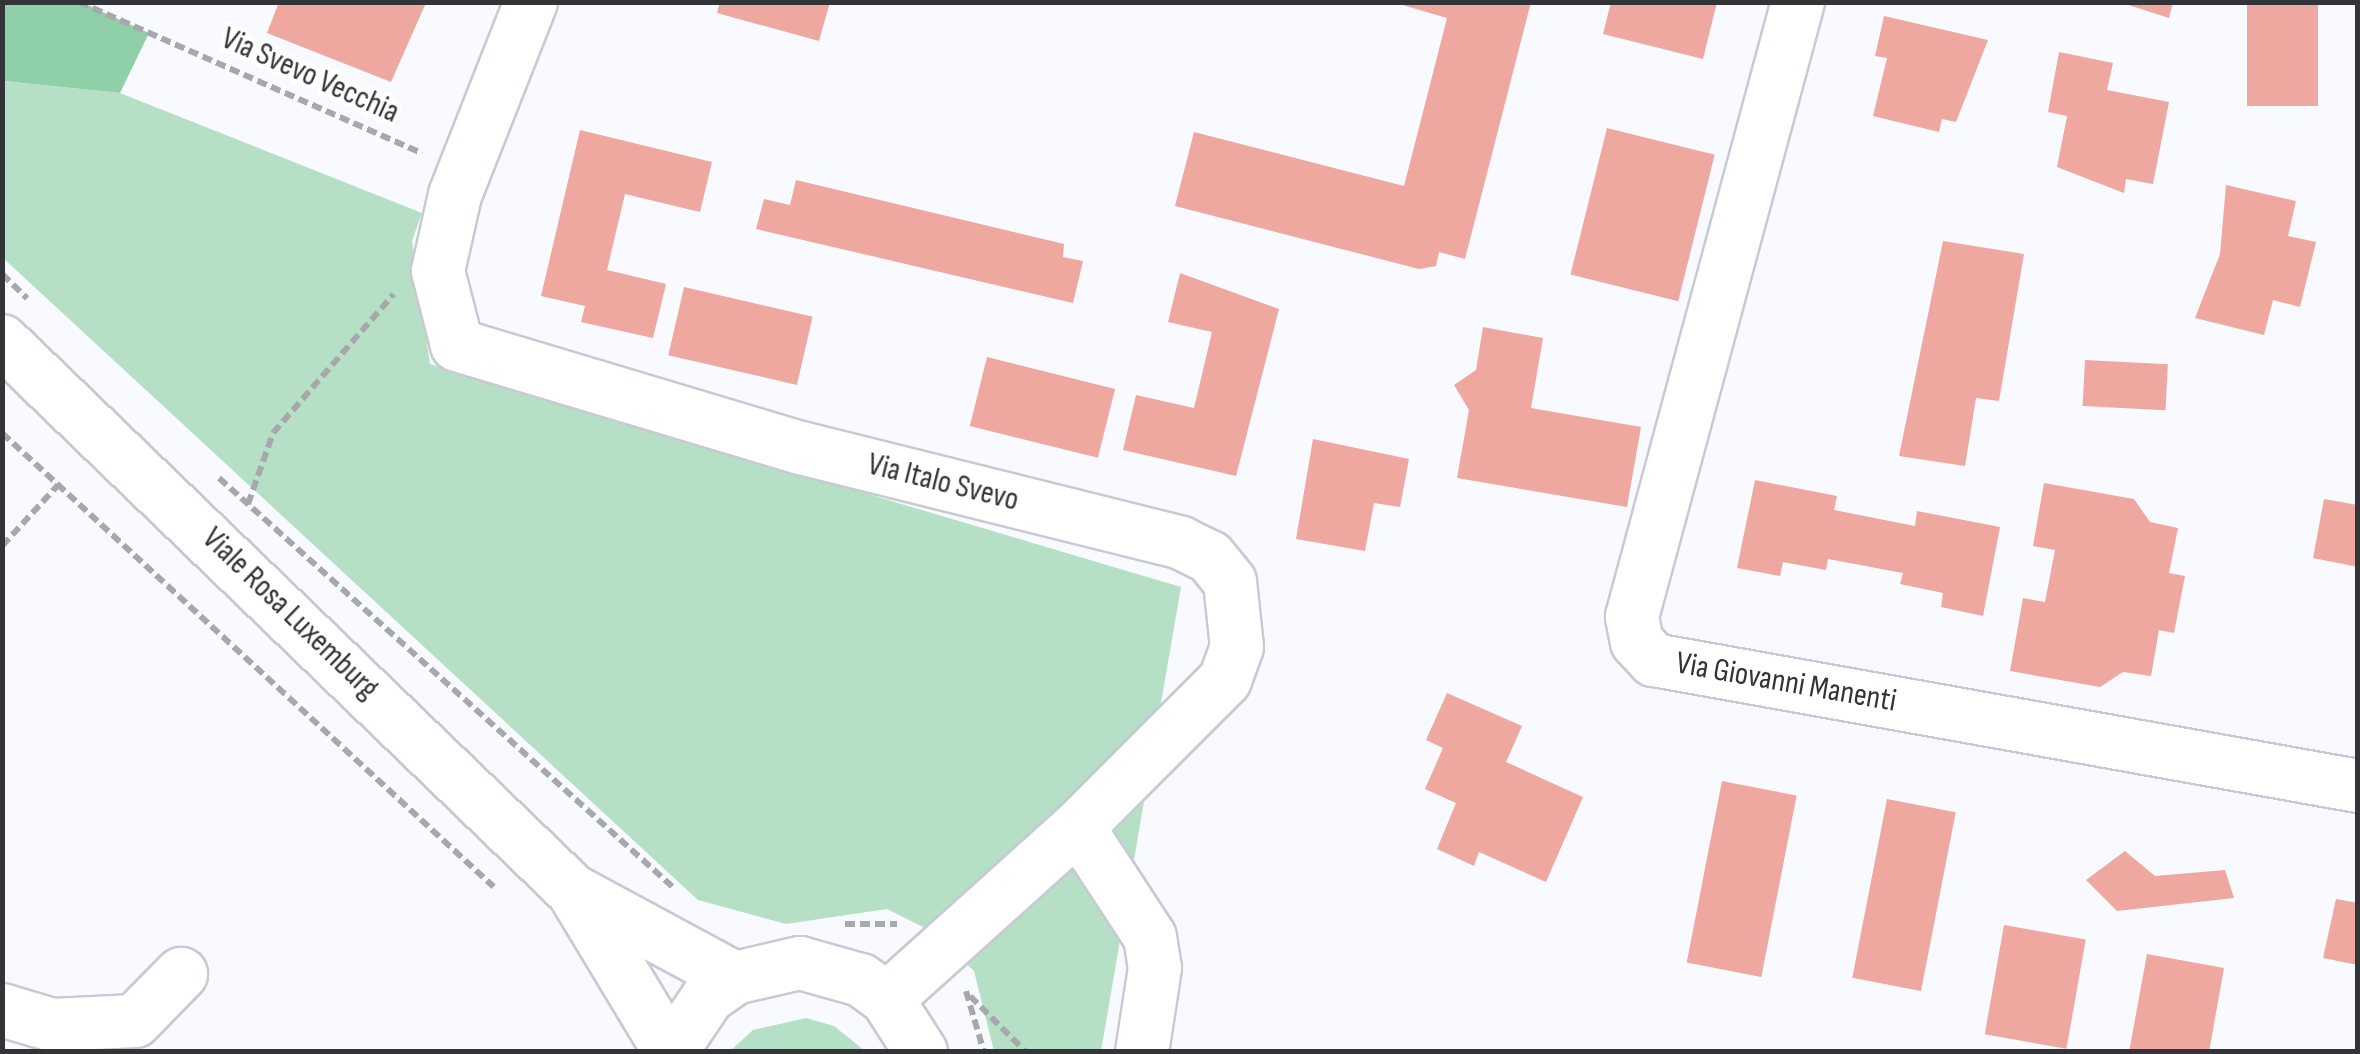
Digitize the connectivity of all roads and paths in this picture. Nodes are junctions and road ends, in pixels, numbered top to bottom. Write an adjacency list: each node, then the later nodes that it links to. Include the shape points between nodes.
1 (79, 2): 4 (path, Via Svevo Vecchia)
2 (530, 2): 4 (street, Via Italo Svevo)
3 (1798, 2): 13 (street, Via Giovanni Manenti, via 1632,617 1637,642 1654,660)
4 (464, 172): 14 (street, Via Italo Svevo, via 438,271 457,345 1210,557 1238,612 1225,680)
5 (2, 274): 7 (path)
6 (399, 282): 11 (path, via 274,433)
7 (23, 327): 15 (street, Viale Rosa Luxemburg)
8 (2, 433): 10 (path)
9 (208, 467): 11 (path)
10 (58, 485): 12 (path); 16 (path)
11 (248, 504): 17 (path)
12 (2, 546)
13 (2358, 786)
14 (1078, 827): 24 (street); 30 (street, via 1150,937 1155,968)
15 (573, 891): 21 (street, Viale Rosa Luxemburg); 26 (street, Viale Rosa Luxemburg)
16 (501, 894)
17 (682, 895)
18 (824, 930): 19 (path, via 859,920)
19 (909, 932)
20 (181, 974): 25 (street, via 135,1021 52,1025)
21 (735, 978): 24 (street, Viale Rosa Luxemburg, via 800,963 846,974); 26 (street, Viale Rosa Luxemburg, via 708,997)
22 (958, 978): 23 (path)
23 (970, 996): 28 (path); 29 (path)
24 (886, 999): 27 (street, Viale Rosa Luxemburg)
25 (2, 1010)
26 (671, 1052)
27 (921, 1052)
28 (984, 1052)
29 (1026, 1052)
30 (1142, 1052)

